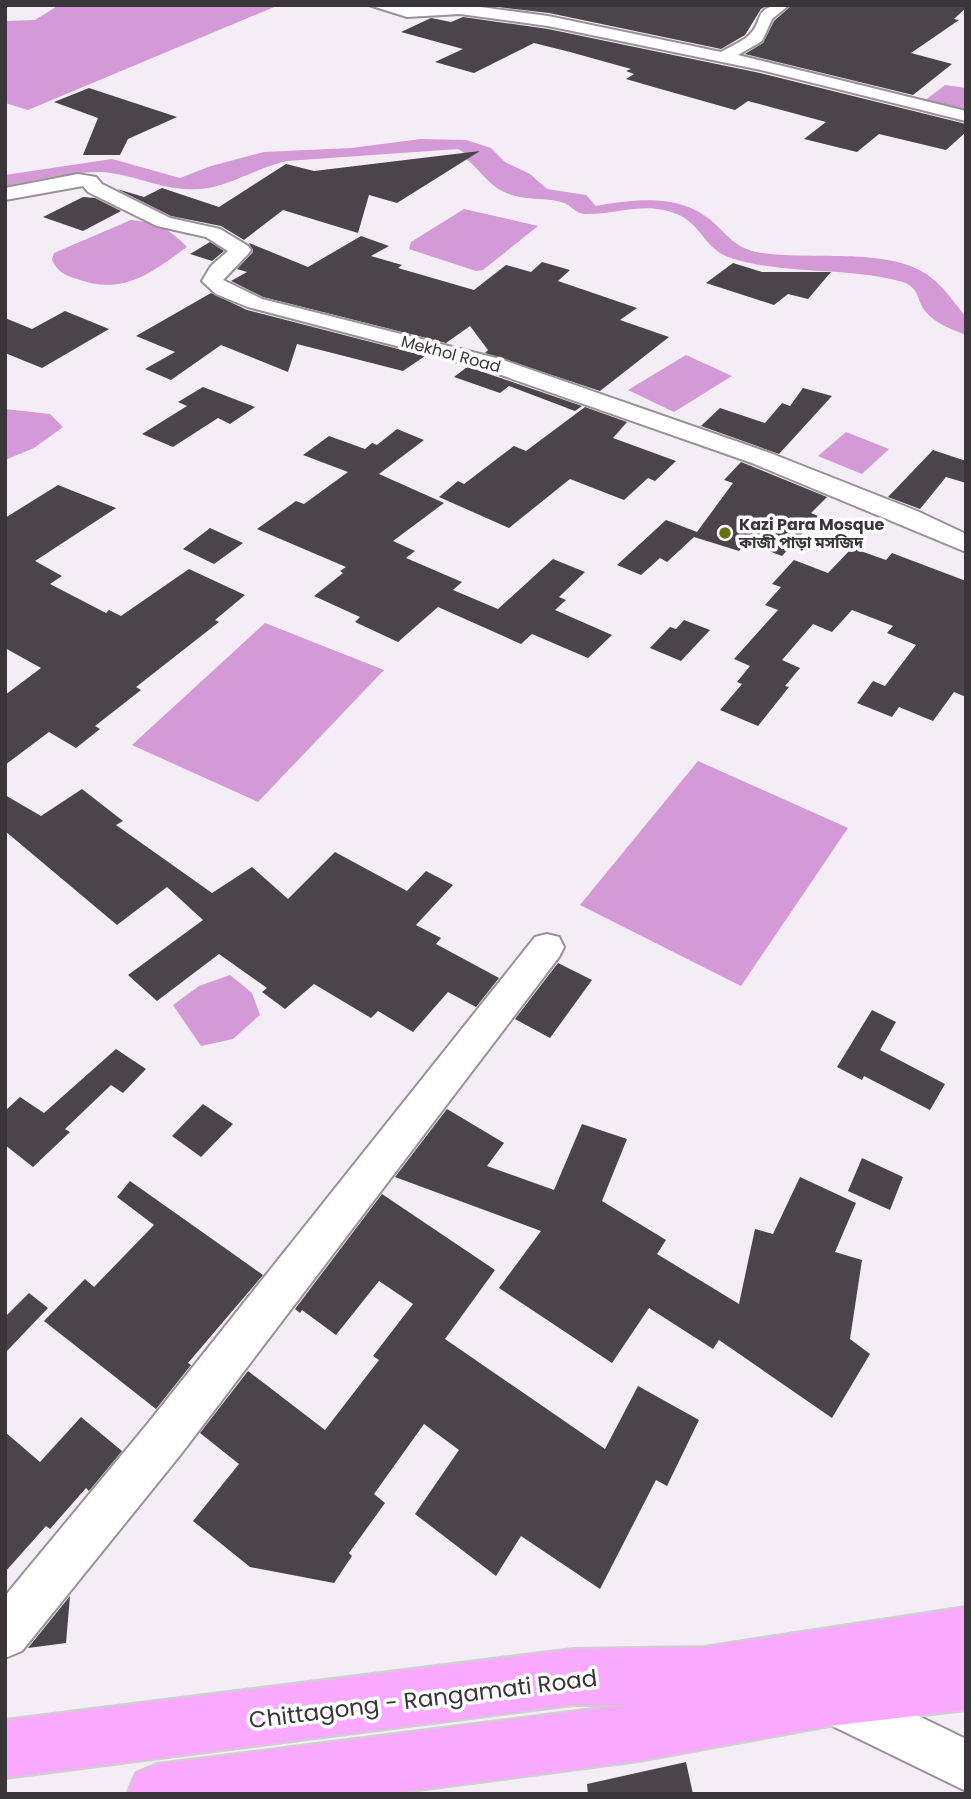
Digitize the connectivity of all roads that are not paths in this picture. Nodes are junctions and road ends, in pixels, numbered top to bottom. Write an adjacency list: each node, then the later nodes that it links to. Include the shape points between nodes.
1 (376, 5): 3 (street, via 407,12 460,9 548,21)
2 (782, 5): 3 (street, via 765,17 756,38)
3 (724, 57): 4 (street)
4 (966, 116)
5 (5, 194): 6 (street, Mekhol Road, via 89,181 142,212 213,233 240,250 212,281 223,290 256,303 492,364 761,458)
6 (966, 544)
7 (547, 947): 8 (street, via 165,1438)
8 (5, 1634)
9 (966, 1635): 12 (highway, Chittagong - Rangamati Road, via 704,1675 573,1676)
10 (966, 1681): 11 (highway)
11 (830, 1697): 13 (street); 14 (highway, via 639,1732)
12 (5, 1749)
13 (966, 1766)
14 (157, 1794)

